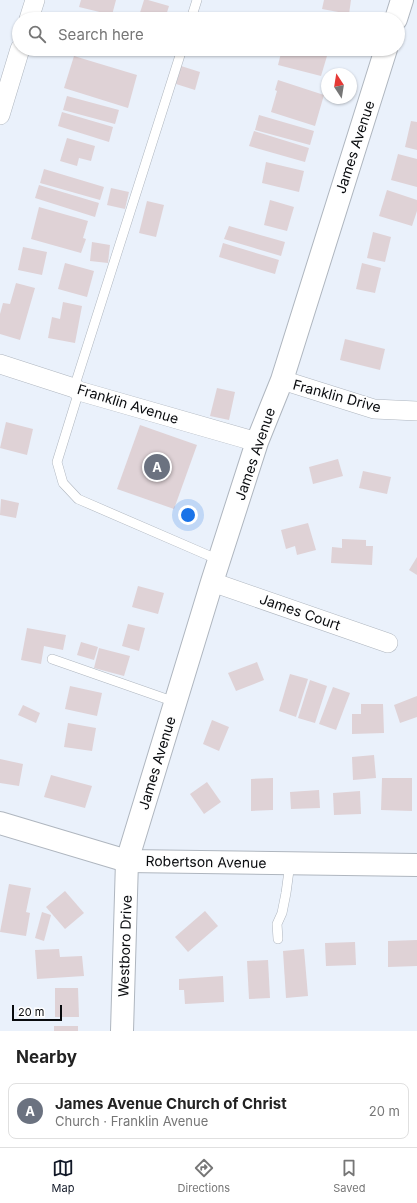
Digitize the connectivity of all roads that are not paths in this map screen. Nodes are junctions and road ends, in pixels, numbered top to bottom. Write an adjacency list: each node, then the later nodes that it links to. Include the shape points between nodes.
1 (35, 0): 4 (street)
2 (197, 0): 5 (lane)
3 (402, 0): 6 (street)
4 (31, 12)
5 (193, 12)
6 (398, 12)
7 (18, 56): 10 (street)
8 (180, 56): 13 (lane)
9 (384, 56): 12 (street, James Avenue)
10 (0, 115)
11 (0, 364): 13 (street, Franklin Avenue)
12 (282, 380): 14 (street, Franklin Drive, via 374,409); 15 (street, James Avenue)
13 (76, 389): 15 (street, Franklin Avenue); 16 (lane, via 57,462 63,483 78,499)
14 (417, 411)
15 (257, 442): 16 (street, James Avenue)
16 (219, 560): 17 (street, James Avenue)
17 (212, 582): 18 (street, James Court); 20 (street, James Avenue)
18 (388, 643)
19 (52, 659): 20 (lane)
20 (175, 702): 22 (street, James Avenue)
21 (0, 824): 22 (street, Robertson Avenue)
22 (127, 861): 23 (street, Robertson Avenue); 26 (street, Westboro Drive)
23 (290, 863): 24 (street, Robertson Avenue); 25 (lane, via 282,913 277,924)
24 (417, 865)
25 (278, 939)
26 (122, 1031)

